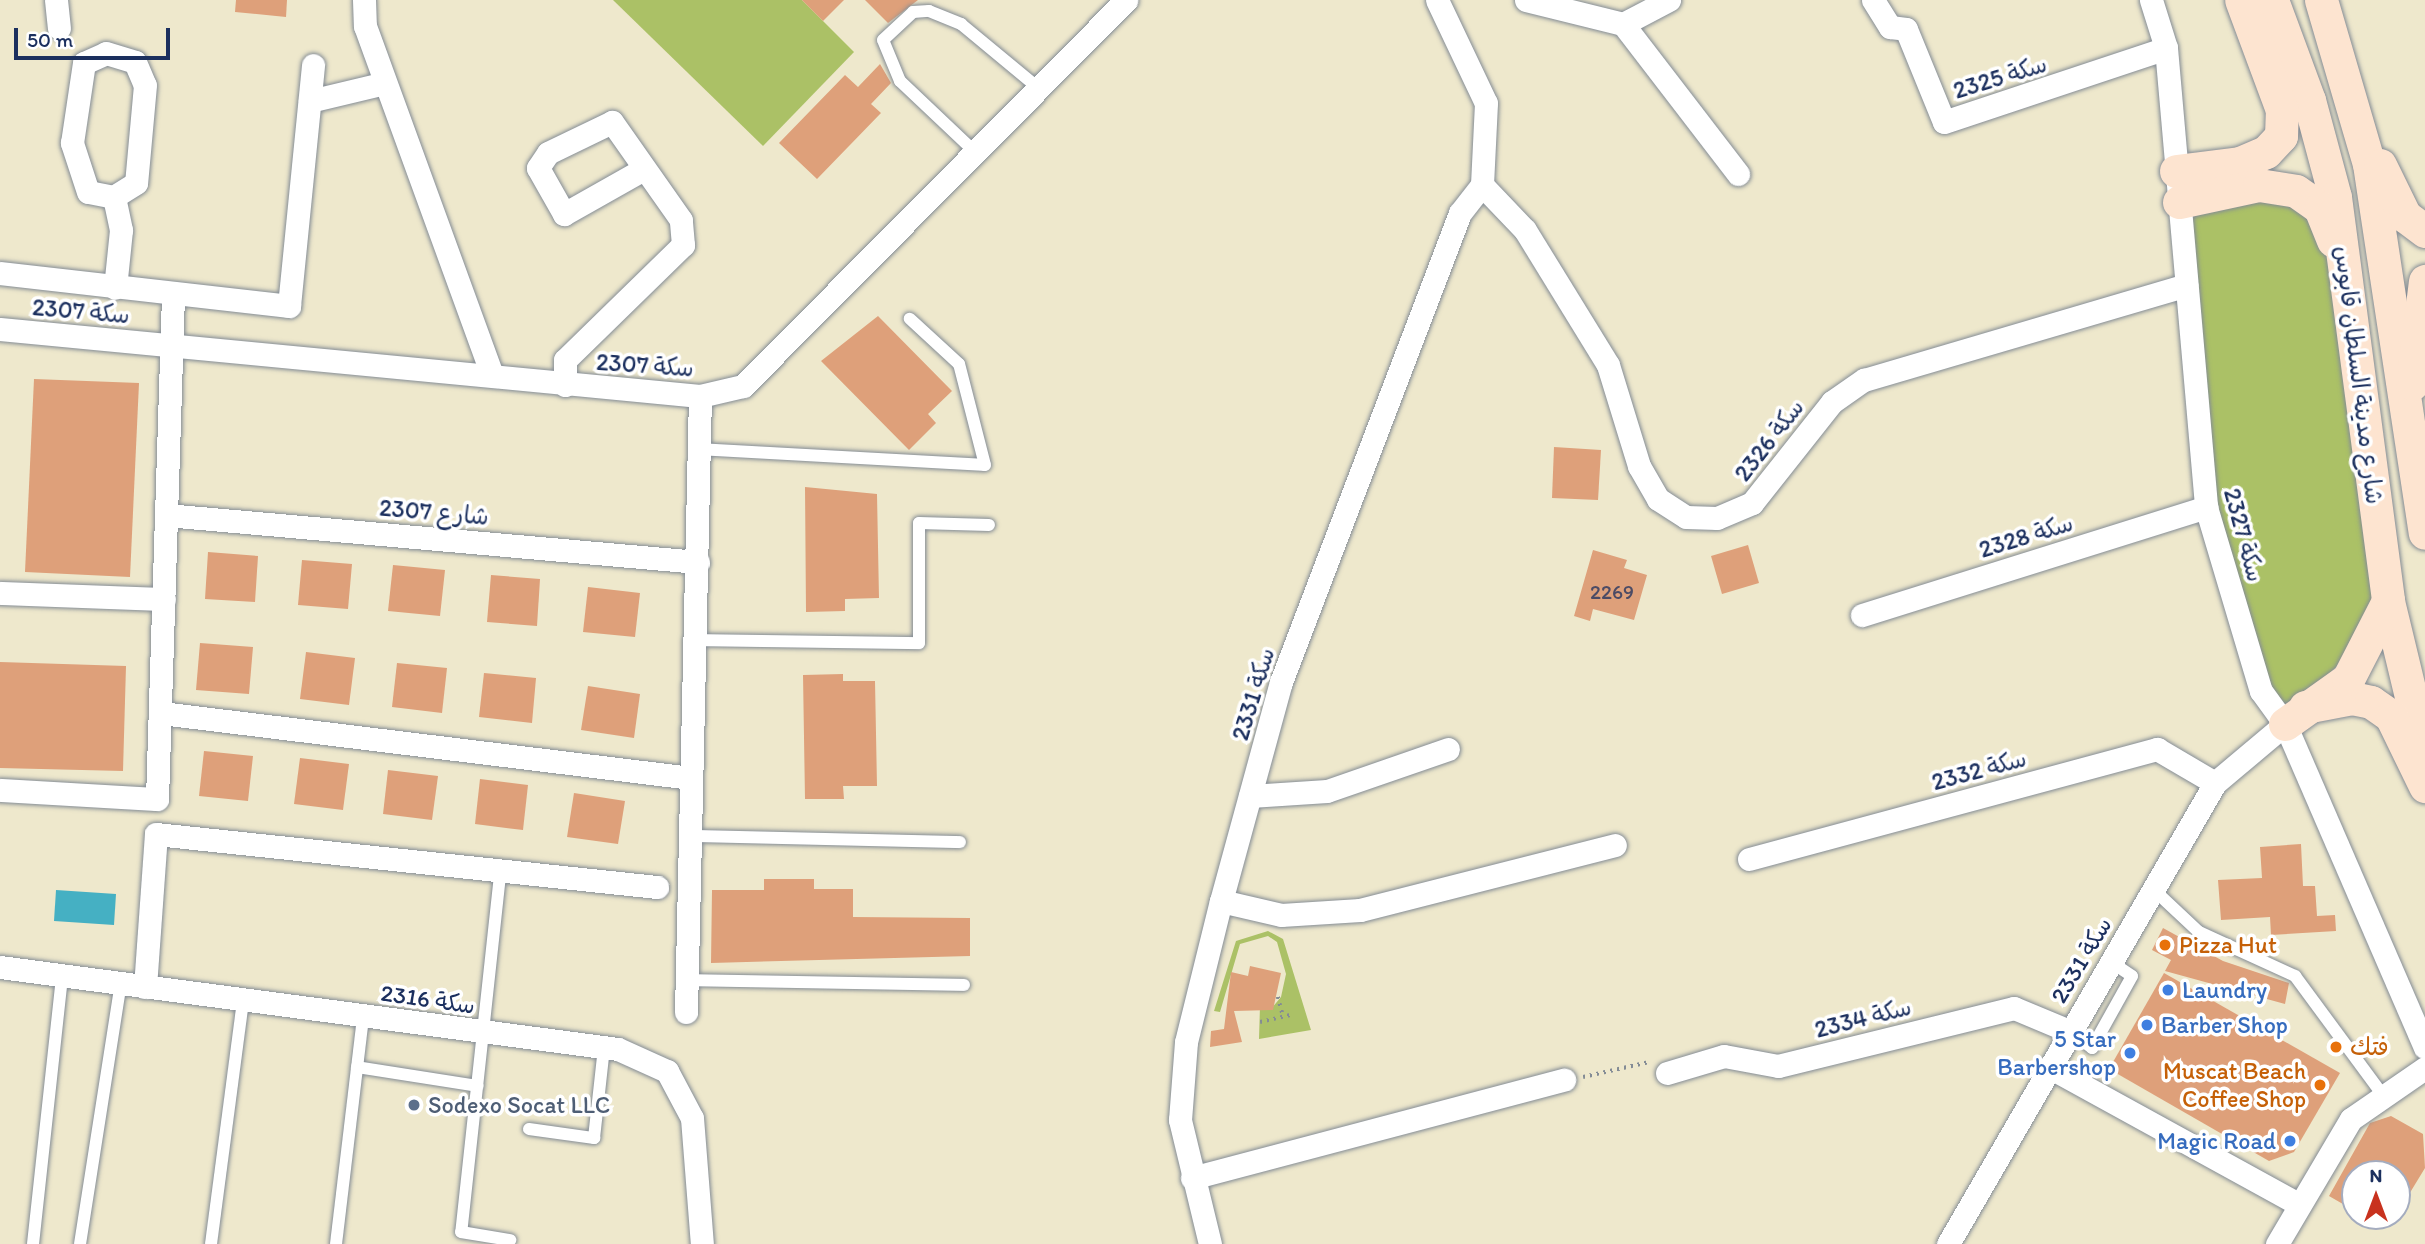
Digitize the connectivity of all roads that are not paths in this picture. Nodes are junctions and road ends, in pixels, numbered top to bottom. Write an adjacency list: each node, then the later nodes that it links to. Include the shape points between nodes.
1 (56, 0): 13 (street)
2 (1126, 0): 17 (street, سكة 2307)
3 (1437, 0): 23 (street, via 1486,103)
4 (1526, 0): 12 (street)
5 (1669, 0): 12 (street)
6 (1872, 0): 14 (street, سكة 2325, via 1890,27 1906,29 1944,122)
7 (2151, 0): 14 (street, سكة 2327)
8 (2241, 0): 24 (main road, via 2282,110 2281,136 2266,152)
9 (2320, 0): 19 (main road, شارع مدينة السلطان قابوس)
10 (369, 1): 16 (street, via 365,26)
11 (2276, 6): 31 (main road, شارع مدينة السلطان قابوس, via 2327,158)
12 (1623, 24): 22 (street)
13 (59, 28)
14 (2166, 48): 24 (street, سكة 2327)
15 (313, 65): 18 (street)
16 (385, 83): 18 (street); 36 (street)
17 (1037, 86): 20 (street, سكة 2307); 20 (lane, via 961,24 929,11 913,12 883,40 900,81)
18 (310, 101): 32 (street, via 289,306)
19 (2360, 120): 26 (main road, via 2405,216); 39 (main road, شارع مدينة السلطان قابوس)
20 (974, 150): 38 (street, سكة 2307, via 743,386)
21 (644, 169): 21 (street, via 564,214 538,168 548,153 612,122); 37 (street, via 681,220 683,245 565,360)
22 (1738, 174)
23 (1482, 185): 29 (street, سكة 2326, via 1525,230 1608,365 1639,466 1658,499 1686,517 1717,518 1752,503 1832,402 1864,380); 59 (street, سكة 2331, via 1460,212 1296,643)
24 (2178, 187): 29 (street, سكة 2327); 31 (main road, via 2259,185 2296,191 2320,208)
25 (114, 197): 25 (street, via 136,183 145,85 135,62 106,53 84,63 72,143 88,192); 30 (street, via 121,230)
26 (2425, 231)
27 (0, 273): 30 (street)
28 (2425, 281): 39 (main road, via 2416,313)
29 (2186, 285): 41 (street, سكة 2327)
30 (116, 288): 32 (street)
31 (2350, 291): 48 (main road, شارع مدينة السلطان قابوس)
32 (173, 296): 35 (street)
33 (911, 319): 40 (lane, via 959,364 985,465)
34 (0, 329): 35 (street, سكة 2307)
35 (170, 345): 36 (street, سكة 2307); 42 (street)
36 (492, 374): 37 (street, سكة 2307)
37 (565, 385): 38 (street, سكة 2307)
38 (700, 396): 40 (street)
39 (2408, 436): 44 (main road, شارع مدينة السلطان قابوس)
40 (699, 449): 45 (street)
41 (2206, 507): 49 (street, سكة 2328); 52 (street, سكة 2327, via 2261,691)
42 (166, 514): 45 (street, 2307 شارع); 47 (street)
43 (989, 524): 50 (lane, via 919,523 919,643)
44 (2425, 533)
45 (698, 562): 50 (street)
46 (0, 593): 47 (street)
47 (164, 598): 51 (street)
48 (2388, 601): 52 (main road, via 2348,680); 54 (main road, شارع مدينة السلطان قابوس)
49 (1862, 615)
50 (696, 640): 55 (street)
51 (162, 713): 55 (street); 58 (street, via 157,799)
52 (2295, 715): 56 (street, سكة 2331); 57 (main road, via 2352,698 2371,702 2391,716); 80 (street, سكة 2327)
53 (1448, 749): 59 (street, via 1327,791)
54 (2425, 755)
55 (691, 778): 60 (street)
56 (2215, 783): 63 (street, سكة 2332, via 2157,749); 66 (street, سكة 2331)
57 (2425, 786)
58 (0, 790)
59 (1250, 796): 67 (street, سكة 2331)
60 (691, 836): 61 (lane); 70 (street)
61 (960, 842)
62 (1615, 845): 67 (street, via 1360,910 1280,915)
63 (1749, 859)
64 (501, 866): 65 (street); 73 (street, via 156,834); 78 (lane)
65 (657, 887)
66 (2153, 888): 77 (street, سكة 2331); 87 (lane, via 2199,932 2295,976)
67 (1221, 901): 89 (street, سكة 2331, via 1186,1042 1180,1120)
68 (0, 967): 69 (street, 2316 سكة)
69 (62, 975): 71 (street, 2316 سكة); 92 (lane)
70 (687, 980): 72 (lane); 75 (street)
71 (121, 983): 73 (street, 2316 سكة); 93 (lane)
72 (964, 985)
73 (145, 987): 74 (street, 2316 سكة)
74 (243, 1000): 76 (street, 2316 سكة); 94 (lane)
75 (686, 1012)
76 (363, 1017): 78 (street, 2316 سكة); 81 (lane)
77 (2068, 1031): 82 (street, سكة 2331); 84 (street, سكة 2334, via 2014,1008 1779,1066 1724,1056)
78 (484, 1034): 79 (street, 2316 سكة); 86 (lane)
79 (604, 1047): 88 (lane, via 594,1138); 96 (street, 2316 سكة, via 667,1071 692,1118)
80 (2425, 1047)
81 (357, 1067): 86 (lane); 95 (lane)
82 (2049, 1067): 90 (street); 98 (street, سكة 2331)
83 (2425, 1068): 87 (street)
84 (1667, 1073)
85 (1564, 1080): 89 (street)
86 (478, 1086): 91 (lane, via 461,1232)
87 (2382, 1094): 90 (street, via 2351,1119)
88 (529, 1129)
89 (1192, 1178): 97 (street, سكة 2331)
90 (2300, 1205): 99 (street)
91 (510, 1240)
92 (33, 1244)
93 (80, 1244)
94 (211, 1244)
95 (336, 1244)
96 (702, 1244)
97 (1210, 1244)
98 (1948, 1244)
99 (2277, 1244)

